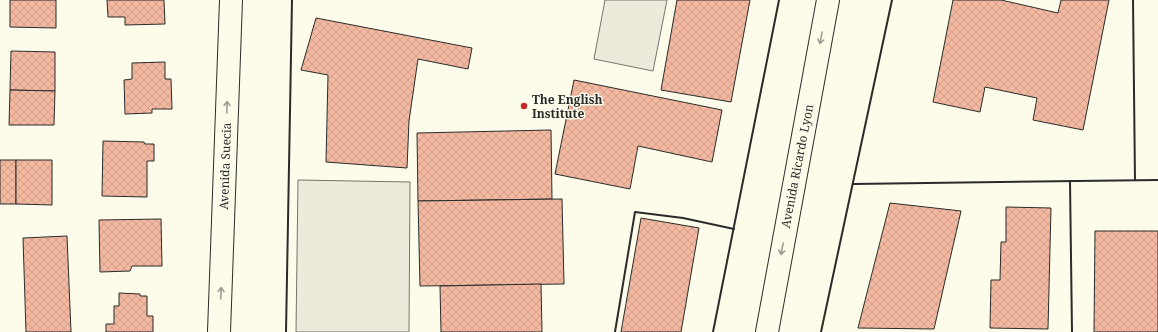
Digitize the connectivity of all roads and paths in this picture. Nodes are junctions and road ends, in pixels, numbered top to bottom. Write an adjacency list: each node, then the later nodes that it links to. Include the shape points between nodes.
1 (231, 0): 3 (street, Avenida Suecia, one-way to 1)
2 (828, 0): 4 (street, Avenida Ricardo Lyon, one-way to 4)
3 (219, 332)
4 (767, 332)

